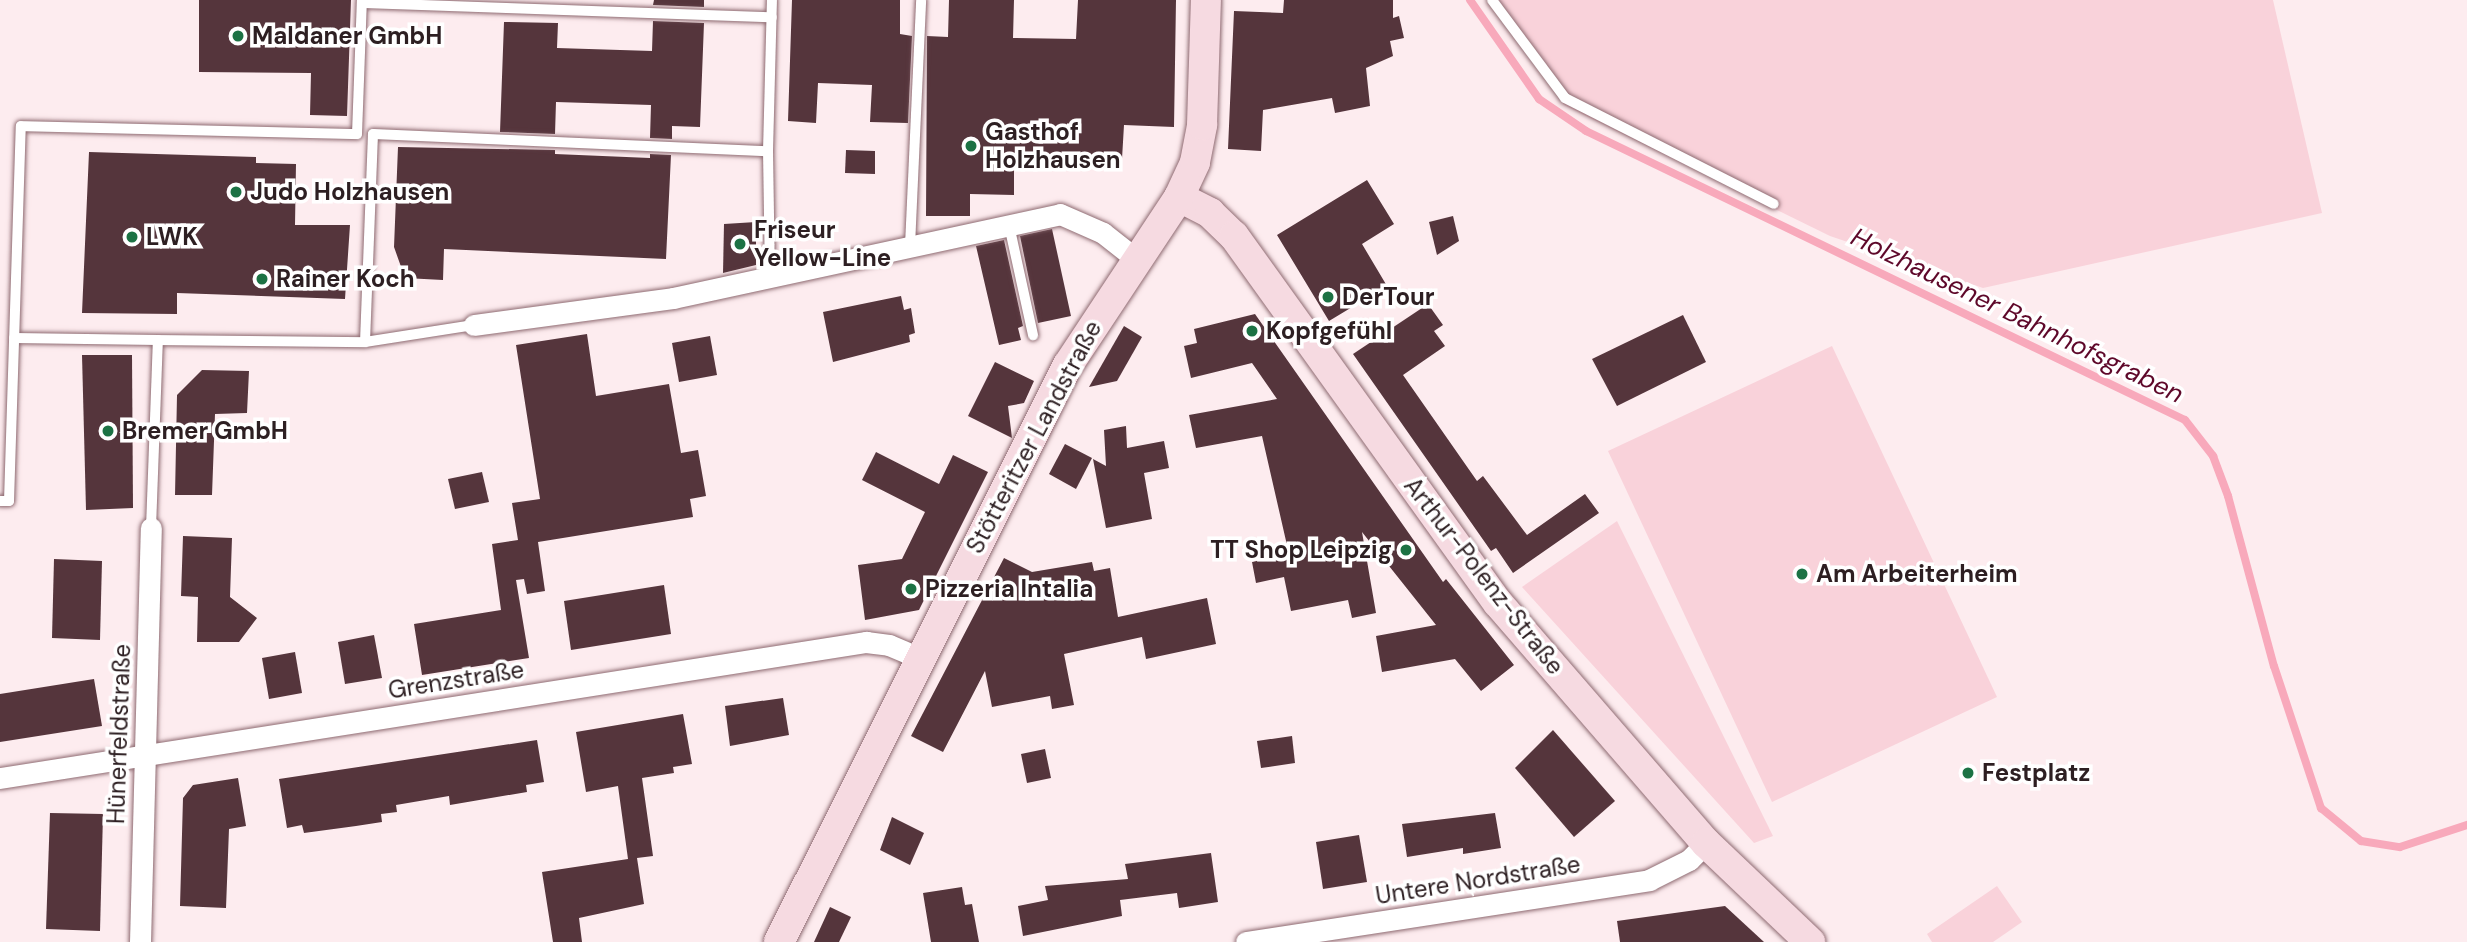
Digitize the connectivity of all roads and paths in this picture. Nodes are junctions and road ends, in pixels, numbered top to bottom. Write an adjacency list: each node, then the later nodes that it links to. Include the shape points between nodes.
1 (772, 0): 6 (lane)
2 (921, 0): 13 (lane)
3 (1206, 0): 10 (main road, Stötteritzer Landstraße, via 1202,125 1195,162)
4 (1492, 0): 11 (lane, via 1565,98)
5 (362, 1): 6 (lane); 7 (lane)
6 (772, 17): 9 (lane)
7 (357, 134): 8 (lane); 18 (lane, via 21,126)
8 (373, 134): 9 (lane); 20 (lane)
9 (768, 151): 15 (lane)
10 (1178, 197): 14 (main road, Stötteritzer Landstraße); 26 (main road, Arthur-Polenz-Straße, via 1210,213 1234,236 1499,603)
11 (1774, 204)
12 (1009, 225): 13 (street); 14 (street, via 1060,214 1102,233); 17 (lane)
13 (910, 246): 15 (street)
14 (1136, 259): 23 (main road, Stötteritzer Landstraße, via 1068,365)
15 (770, 277): 16 (street, via 673,298)
16 (474, 325): 20 (lane)
17 (1033, 335)
18 (14, 338): 19 (lane); 21 (lane, via 9,501)
19 (158, 340): 20 (lane); 22 (lane)
20 (365, 342)
21 (0, 501)
22 (151, 528): 24 (street, Hünerfeldstraße)
23 (919, 657): 24 (street, Grenzstraße, via 866,642); 28 (main road, Stötteritzer Landstraße)
24 (145, 755): 25 (street, Grenzstraße); 27 (street, Hünerfeldstraße)
25 (0, 778)
26 (1706, 843): 29 (street, Untere Nordstraße, via 1689,860 1649,880); 30 (main road, Arthur-Polenz-Straße)
27 (140, 942)
28 (779, 942)
29 (1246, 942)
30 (1810, 942)

